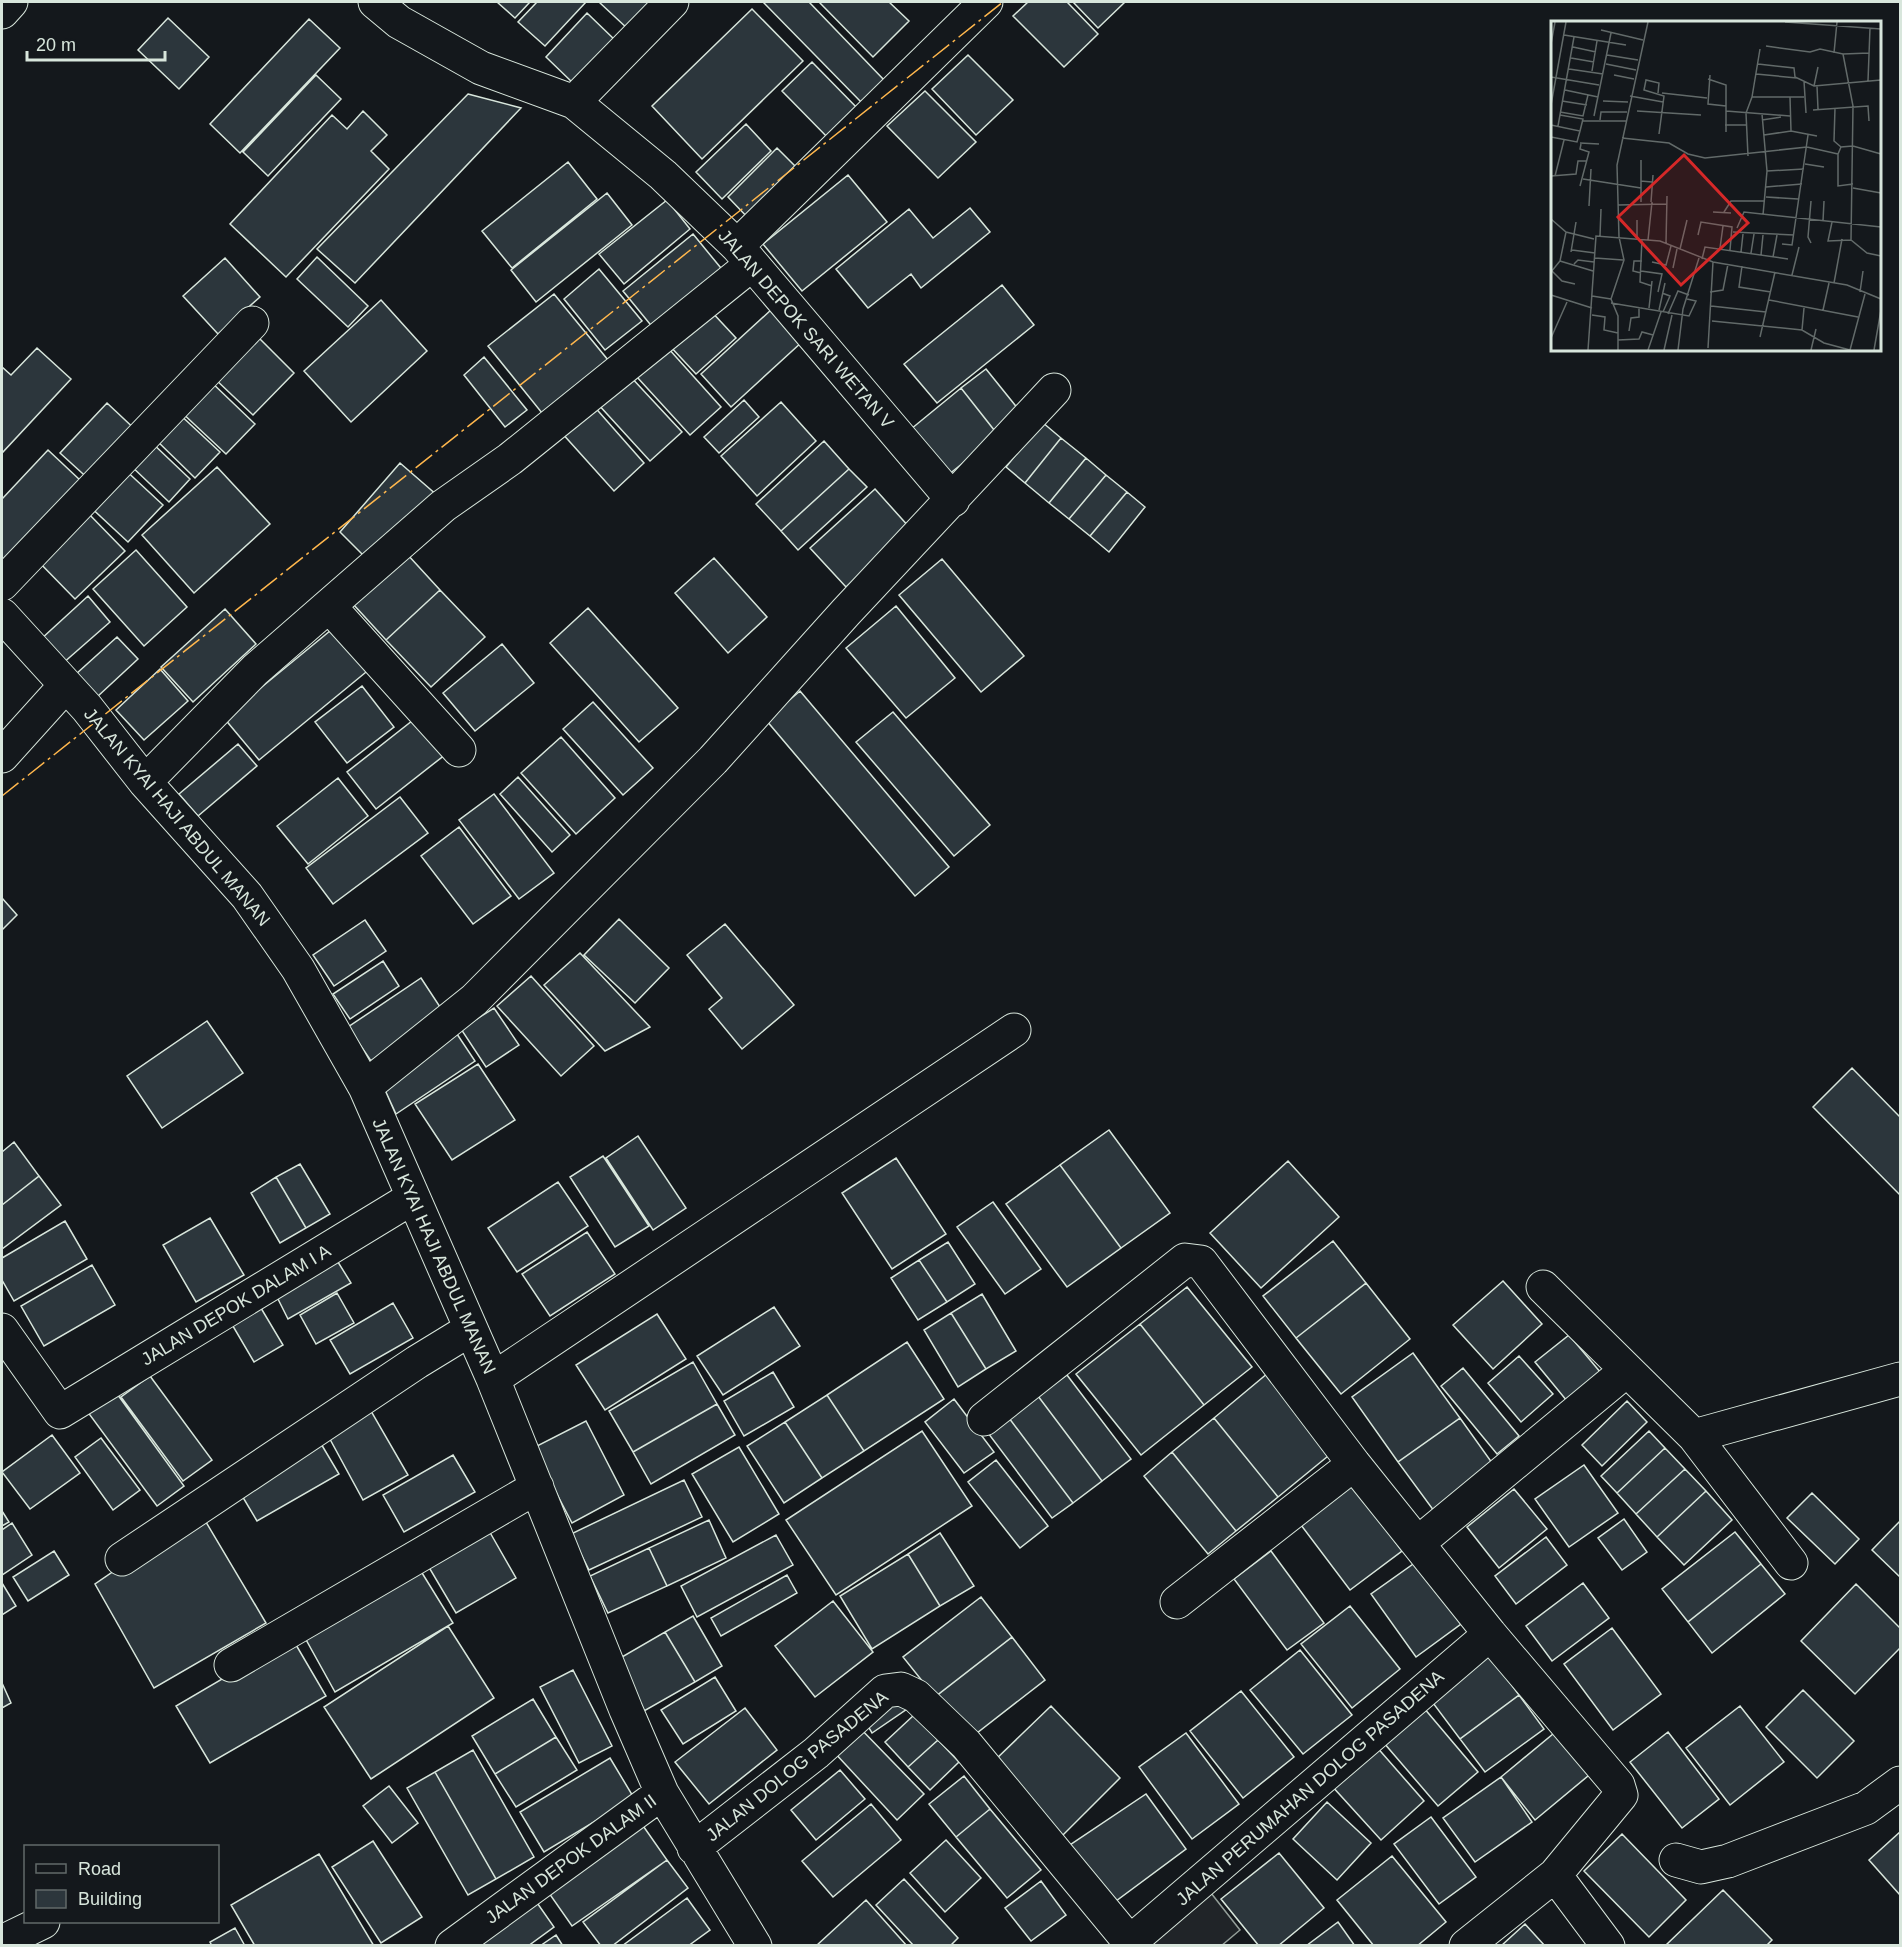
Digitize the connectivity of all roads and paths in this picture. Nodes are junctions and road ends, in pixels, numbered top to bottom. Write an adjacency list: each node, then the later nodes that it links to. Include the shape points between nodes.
1 (11, 2): 5 (street)
2 (375, 2): 6 (street, JALAN DEPOK SARI WETAN V, via 399,22 481,68)
3 (672, 2): 6 (street)
4 (986, 2): 7 (street)
5 (2, 12)
6 (574, 102): 7 (street, JALAN DEPOK SARI WETAN V, via 663,175)
7 (744, 255): 10 (street, JALAN DEPOK SARI WETAN V); 12 (street, via 510,459 443,506)
8 (252, 323): 11 (street)
9 (1054, 390): 10 (street)
10 (953, 500): 19 (street, via 714,760 474,1000)
11 (2, 584)
12 (329, 606): 15 (street); 17 (street, via 255,670)
13 (2, 615): 14 (street, JALAN KYAI HAJI ABDUL MANAN)
14 (66, 685): 16 (street); 17 (street, JALAN KYAI HAJI ABDUL MANAN)
15 (459, 750)
16 (2, 756)
17 (144, 782): 19 (street, JALAN KYAI HAJI ABDUL MANAN, via 247,896 298,969)
18 (1014, 1030): 25 (street)
19 (365, 1087): 20 (street, JALAN KYAI HAJI ABDUL MANAN)
20 (412, 1198): 22 (street, JALAN KYAI HAJI ABDUL MANAN); 23 (street, JALAN DEPOK DALAM I A, via 60,1412)
21 (1543, 1287): 24 (street)
22 (471, 1329): 25 (street, JALAN KYAI HAJI ABDUL MANAN); 32 (street)
23 (2, 1330)
24 (1627, 1370): 28 (street); 31 (street)
25 (493, 1379): 30 (street, JALAN KYAI HAJI ABDUL MANAN)
26 (1900, 1379): 28 (street)
27 (984, 1419): 29 (street, via 1190,1259 1201,1262)
28 (1694, 1436): 33 (street)
29 (1354, 1464): 31 (street); 34 (street)
30 (537, 1487): 36 (street); 39 (street, JALAN KYAI HAJI ABDUL MANAN)
31 (1418, 1543): 35 (street)
32 (122, 1559)
33 (1791, 1563)
34 (1177, 1602)
35 (1490, 1634): 42 (street, via 1618,1785 1621,1794); 45 (street, JALAN PERUMAHAN DOLOG PASADENA)
36 (231, 1665)
37 (901, 1689): 40 (street, JALAN DOLOG PASADENA, via 885,1691 816,1753); 45 (street, JALAN PERUMAHAN DOLOG PASADENA, via 916,1696 966,1744)
38 (1900, 1783): 41 (street, via 1866,1808 1728,1862 1701,1867)
39 (662, 1793): 40 (street, JALAN KYAI HAJI ABDUL MANAN); 46 (street, JALAN DEPOK DALAM II)
40 (694, 1848): 47 (street, JALAN KYAI HAJI ABDUL MANAN)
41 (1676, 1860)
42 (1555, 1875): 48 (street); 49 (street)
43 (41, 1923): 44 (street)
44 (2, 1942)
45 (1131, 1944)
46 (452, 1945)
47 (754, 1946)
48 (1466, 1946)
49 (1608, 1946)

